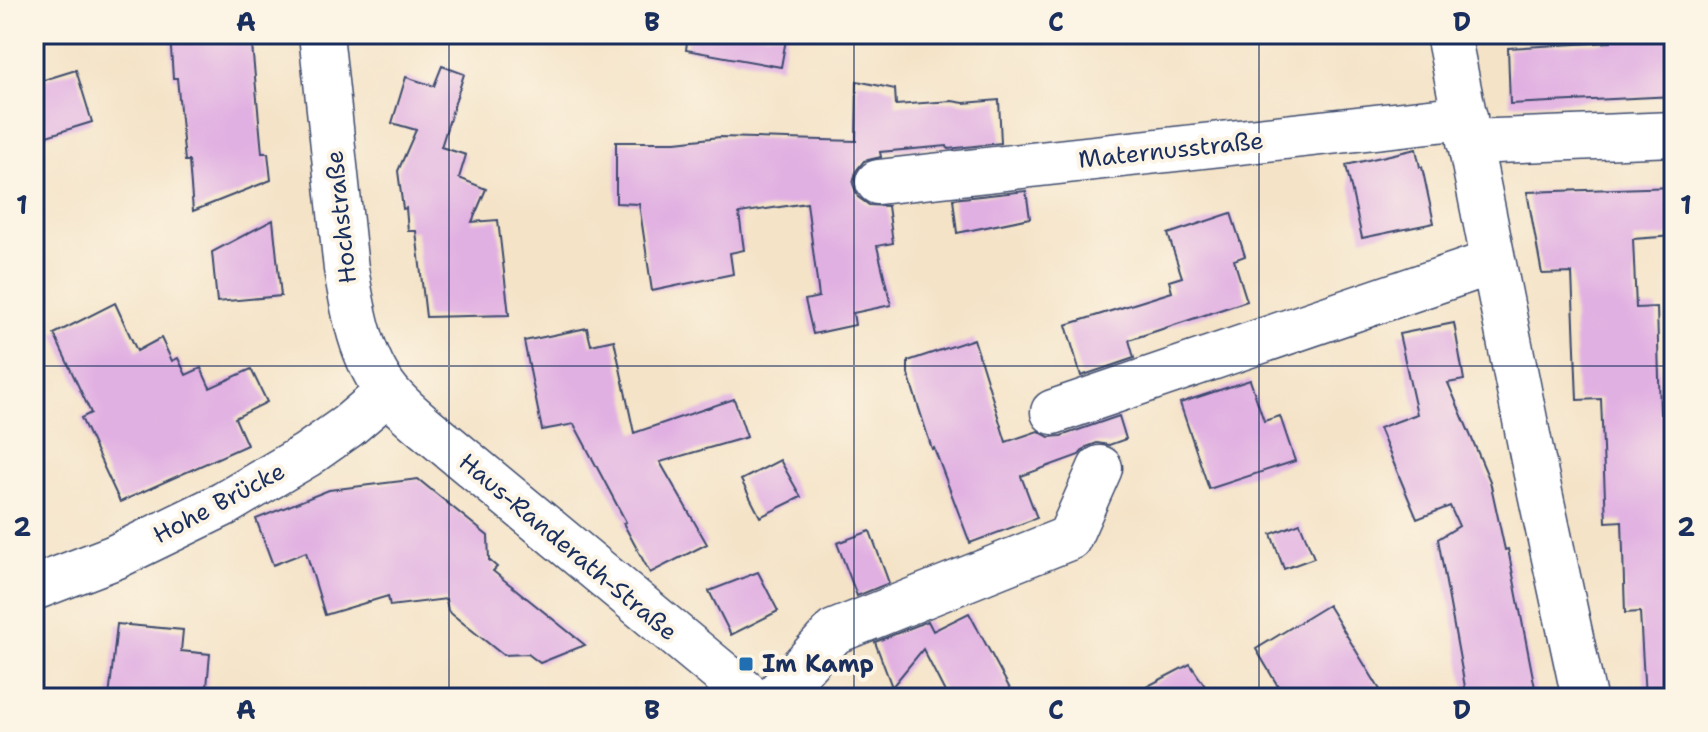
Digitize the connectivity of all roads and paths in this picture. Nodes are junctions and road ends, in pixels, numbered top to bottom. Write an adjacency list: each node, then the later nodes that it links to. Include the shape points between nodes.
1 (321, 34): 7 (street, Hochstraße, via 351,299 367,355)
2 (1448, 34): 3 (street)
3 (1467, 130): 4 (street, Maternusstraße); 5 (street, Maternusstraße); 6 (street)
4 (1674, 134)
5 (878, 182)
6 (1493, 262): 8 (street); 13 (street)
7 (388, 392): 10 (street, Hohe Brücke, via 307,455 224,504 115,557); 11 (street, Haus-Randerath-Straße)
8 (1053, 412)
9 (1100, 468): 12 (street, via 1069,538 834,632)
10 (34, 588)
11 (752, 698)
12 (774, 698)
13 (1584, 698)

